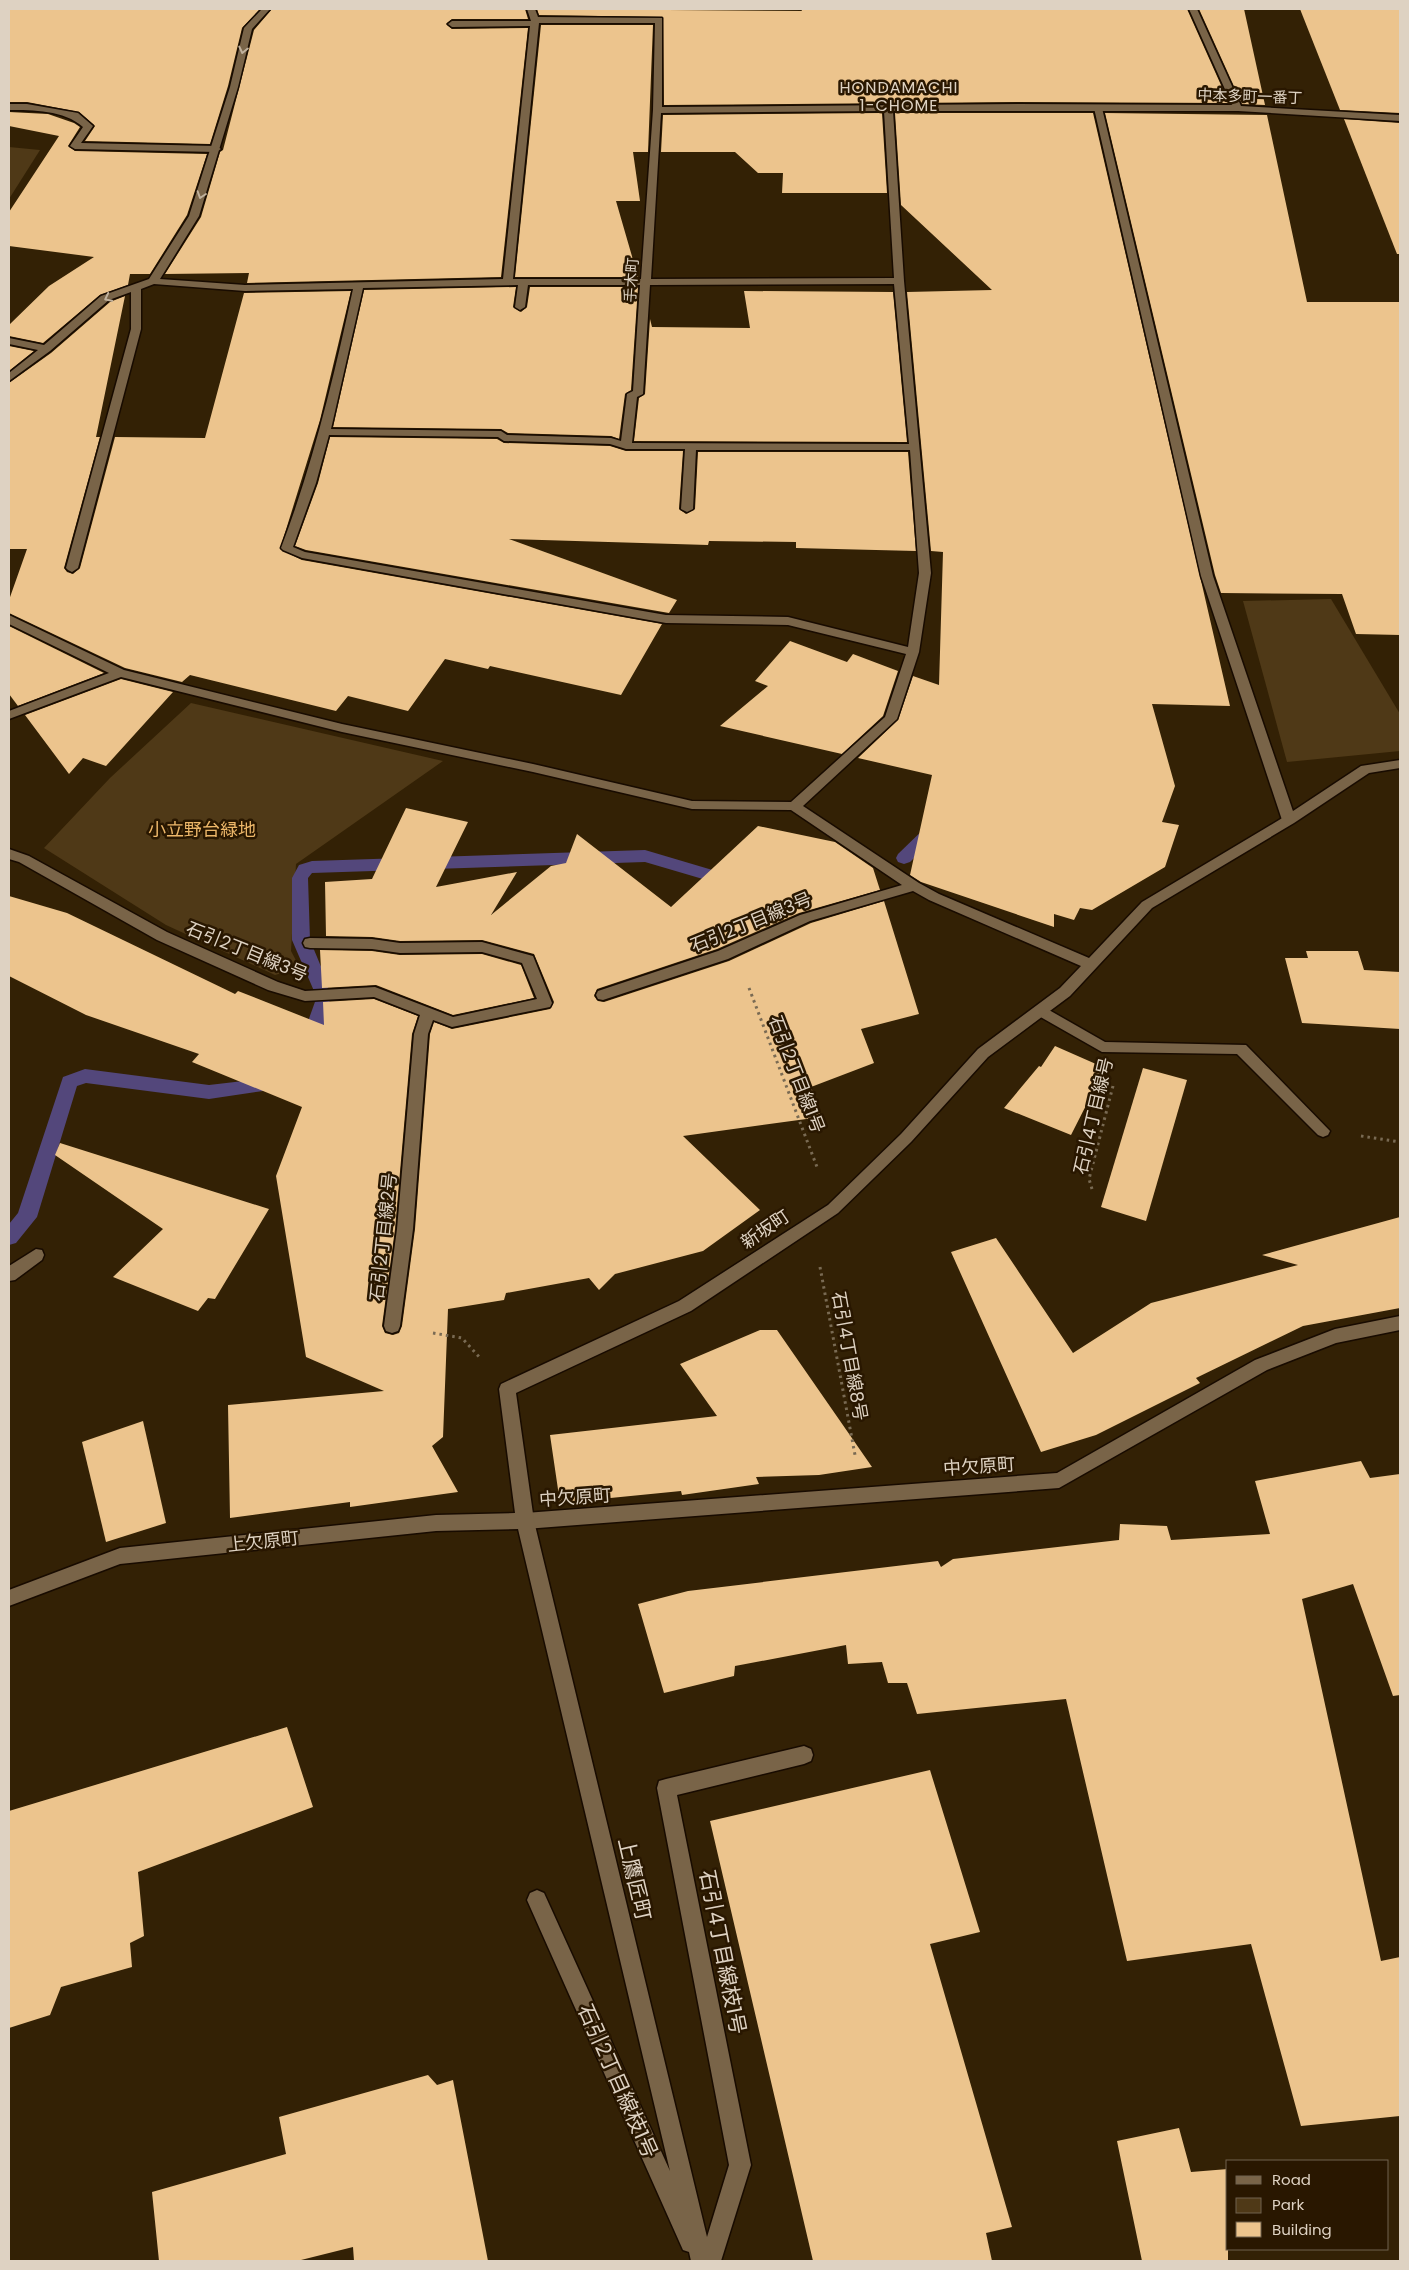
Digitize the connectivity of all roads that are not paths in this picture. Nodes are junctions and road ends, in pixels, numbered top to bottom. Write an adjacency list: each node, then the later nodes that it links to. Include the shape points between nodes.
1 (266, 9): 12 (street, one-way to 12, via 248,28)
2 (531, 9): 4 (street)
3 (1194, 9): 9 (street)
4 (535, 22): 5 (street); 10 (street, 手木町, via 659,20); 15 (street)
5 (452, 24)
6 (9, 106): 12 (street, via 75,115 88,126 75,146)
7 (888, 108): 8 (street, 中本多町一番丁); 10 (street, 中本多町一番丁); 14 (street)
8 (1098, 108): 9 (street, 中本多町一番丁); 36 (street, via 1206,576)
9 (1238, 108): 11 (street, 中本多町一番丁)
10 (657, 110): 17 (street, 手木町)
11 (1400, 118)
12 (216, 149): 13 (street, one-way to 13, via 194,216)
13 (154, 281): 18 (street, via 245,288); 19 (street)
14 (899, 281): 17 (street); 27 (street)
15 (508, 282): 16 (street); 18 (street)
16 (523, 282): 17 (street); 20 (street)
17 (646, 282): 25 (street, 手木町, via 638,394 632,394)
18 (359, 285): 24 (street)
19 (136, 287): 22 (street, one-way to 22, via 105,298); 29 (street, via 136,329)
20 (520, 307)
21 (9, 341): 22 (street)
22 (46, 349): 23 (street)
23 (9, 378)
24 (327, 432): 25 (street, via 501,434 504,438 610,441); 31 (street, via 287,548 302,555 666,619 788,621)
25 (626, 446): 26 (street)
26 (691, 447): 27 (street); 28 (street)
27 (915, 447): 31 (street, via 925,573)
28 (687, 509)
29 (72, 568)
30 (9, 619): 32 (street)
31 (913, 652): 35 (street, via 891,719)
32 (120, 673): 33 (street); 35 (street, via 342,728 692,805)
33 (9, 715)
34 (1400, 764): 36 (street, 新坂町, via 1366,768)
35 (794, 806): 38 (street)
36 (1289, 820): 40 (street, 新坂町, via 1147,905)
37 (9, 854): 43 (street, 石引2丁目線3号, via 24,859 162,936 273,986 305,996 375,992)
38 (914, 886): 40 (street); 41 (street, 石引2丁目線3号, via 805,918 734,950)
39 (310, 943): 43 (street, 石引2丁目線3号, via 482,948 528,960 545,1003 452,1022)
40 (1092, 965): 42 (street, 新坂町)
41 (603, 995)
42 (1042, 1011): 44 (street, via 1102,1047 1240,1049); 49 (street, 新坂町, via 983,1053 906,1138 833,1209 685,1306 507,1389)
43 (428, 1014): 48 (street, 石引2丁目線2号, via 421,1034 405,1229)
44 (1323, 1131)
45 (36, 1255): 46 (street)
46 (9, 1275)
47 (1400, 1323): 49 (street, 中欠原町, via 1335,1336 1261,1365 1059,1480)
48 (392, 1326)
49 (525, 1514): 50 (street, 上欠原町, via 120,1556); 53 (street, 上鷹匠町)
50 (9, 1598)
51 (804, 1755): 54 (street, 石引4丁目線枝1号, via 666,1788 740,2165)
52 (537, 1900): 53 (street, 石引2丁目線枝1号)
53 (701, 2261)
54 (710, 2261)

